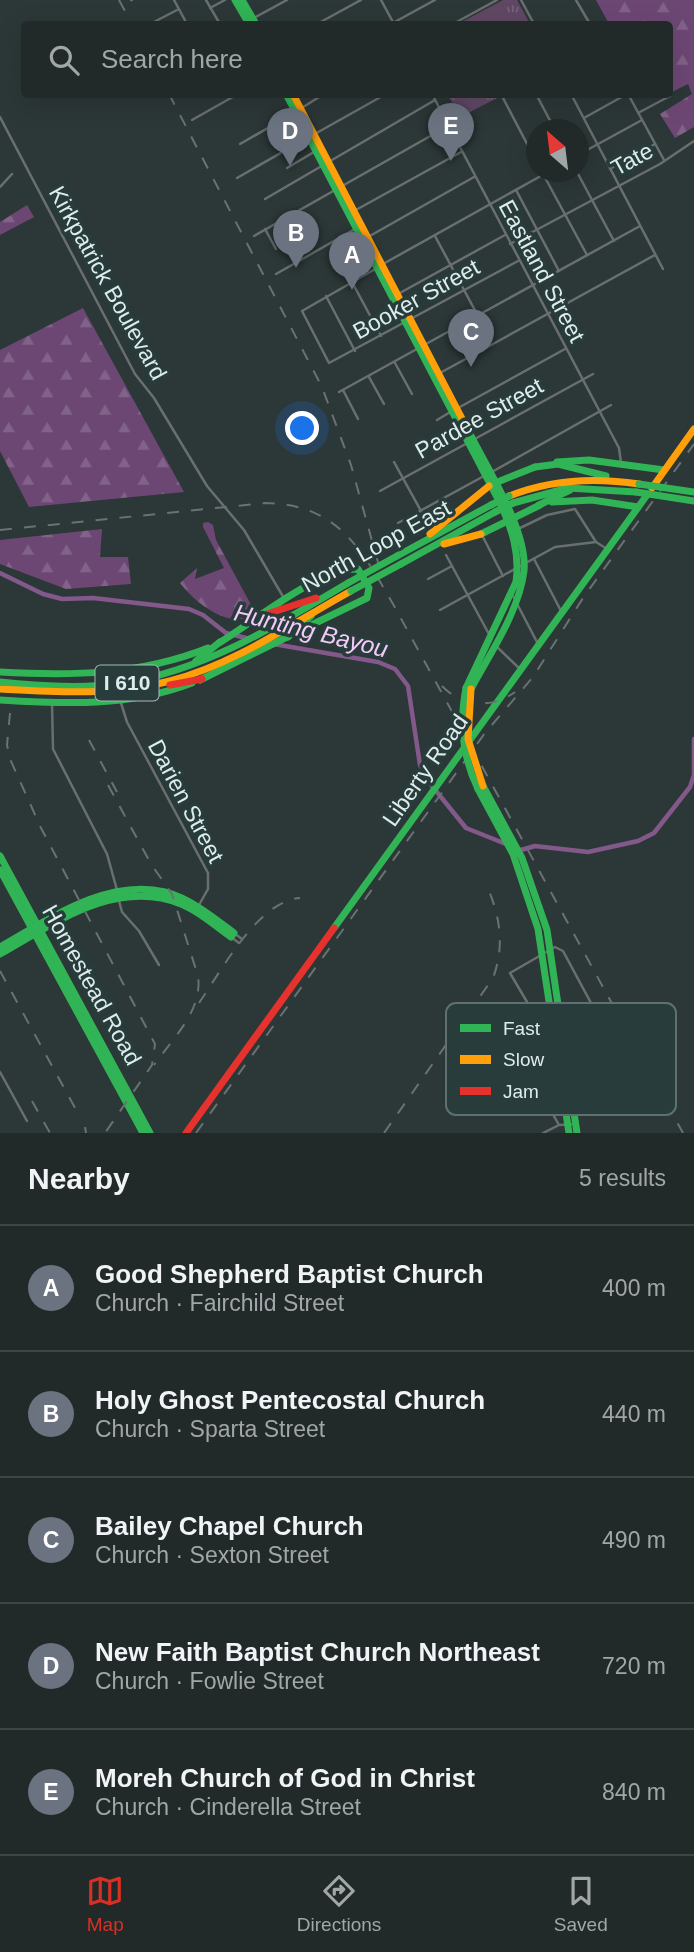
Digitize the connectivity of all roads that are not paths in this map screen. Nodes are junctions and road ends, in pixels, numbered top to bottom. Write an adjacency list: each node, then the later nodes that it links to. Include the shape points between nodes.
1 (174, 0): 14 (street)
2 (206, 0): 13 (street)
3 (225, 0): 13 (street)
4 (235, 0): 18 (main road)
5 (242, 0): 19 (main road)
6 (287, 0): 20 (street)
7 (361, 0): 21 (street)
8 (381, 0): 22 (street)
9 (435, 0): 23 (street)
10 (497, 0): 24 (street)
11 (521, 0): 25 (street)
12 (576, 0): 26 (street)
13 (210, 8): 17 (street)
14 (179, 9): 15 (street); 16 (street)
15 (155, 21)
16 (185, 21)
17 (218, 21)
18 (251, 21)
19 (251, 21)
20 (255, 21)
21 (322, 21)
22 (392, 21)
23 (398, 21)
24 (458, 21)
25 (532, 21)
26 (588, 21)
27 (232, 98): 44 (street)
28 (289, 98): 39 (main road)
29 (294, 98): 39 (main road)
30 (318, 98): 39 (street)
31 (379, 98): 47 (street)
32 (503, 98): 48 (street)
33 (538, 98): 43 (street)
34 (573, 98): 42 (street)
35 (620, 98): 42 (street)
36 (629, 98): 40 (street)
37 (666, 98): 40 (street)
38 (435, 100): 46 (street, Eastland Street); 57 (street)
39 (298, 110): 47 (main road); 50 (street)
40 (638, 113): 45 (street)
41 (0, 117): 158 (street, Kirkpatrick Boulevard, via 133,371 207,486 244,530)
42 (584, 118): 51 (street)
43 (549, 119)
44 (192, 120)
45 (642, 120): 51 (street); 52 (street)
46 (448, 127): 55 (street, Eastland Street); 68 (street)
47 (311, 136): 54 (main road); 57 (main road); 62 (street)
48 (526, 141)
49 (694, 141): 56 (street, Tate)
50 (240, 144)
51 (598, 144): 53 (street); 59 (street)
52 (655, 144): 56 (street); 59 (street, Tate)
53 (589, 149)
54 (316, 152): 57 (main road); 58 (street)
55 (461, 152): 61 (street, Eastland Street); 73 (street)
56 (664, 160): 66 (street, Tate)
57 (326, 163): 68 (main road); 70 (street)
58 (287, 168)
59 (610, 169): 66 (street)
60 (12, 174): 67 (street)
61 (474, 177): 72 (street, Eastland Street); 82 (street)
62 (237, 178)
63 (528, 182): 69 (street)
64 (548, 182): 74 (street)
65 (583, 182): 71 (street)
66 (618, 185): 71 (street, Tate); 75 (street)
67 (0, 187)
68 (339, 188): 73 (main road); 76 (main road); 77 (street)
69 (516, 189): 72 (street); 78 (street)
70 (265, 198)
71 (592, 199): 74 (street, Tate); 83 (street)
72 (489, 204): 79 (street); 80 (street, Eastland Street)
73 (354, 211): 76 (main road)
74 (564, 214): 78 (street, Tate); 87 (street)
75 (640, 226): 83 (street); 86 (street)
76 (359, 227): 82 (main road); 90 (main road); 93 (street)
77 (265, 229): 81 (street); 85 (street)
78 (537, 229): 84 (street, Tate); 92 (street)
79 (435, 235): 89 (street); 90 (street)
80 (505, 235): 84 (street, Eastland Street); 89 (street)
81 (254, 236)
82 (368, 237): 90 (main road)
83 (614, 241): 87 (street)
84 (510, 244): 88 (street, Eastland Street)
85 (276, 249)
86 (655, 255): 91 (street); 99 (street)
87 (587, 256): 92 (street)
88 (518, 261): 95 (street, Eastland Street); 96 (street, Booker Street)
89 (451, 265): 96 (street); 97 (street)
90 (380, 266): 94 (street); 97 (main road)
91 (663, 269)
92 (559, 271): 95 (street)
93 (276, 274)
94 (352, 282): 98 (street); 102 (street)
95 (532, 286): 99 (street, Eastland Street); 100 (street)
96 (464, 290): 100 (street); 101 (street, Booker Street)
97 (395, 295): 101 (main road)
98 (326, 296): 105 (street); 105 (street, Booker Street, via 302,311 330,363)
99 (547, 314): 104 (street, Eastland Street); 108 (street)
100 (478, 316): 103 (street)
101 (408, 321): 102 (street, Booker Street); 103 (main road)
102 (381, 336): 105 (street, Booker Street)
103 (421, 347): 106 (street); 108 (main road)
104 (565, 349): 110 (street, Eastland Street); 114 (street)
105 (355, 351)
106 (394, 362): 109 (street); 111 (street)
107 (593, 374): 110 (street, Pardee Street)
108 (436, 375): 114 (main road)
109 (368, 376): 112 (street); 116 (street, via 341,391)
110 (581, 380): 115 (street, Eastland Street); 119 (street, Pardee Street)
111 (412, 394)
112 (384, 404)
113 (611, 405): 115 (street)
114 (454, 410): 117 (street); 119 (main road)
115 (599, 412): 121 (street, Eastland Street, via 619,448); 124 (street)
116 (358, 419)
117 (437, 420)
118 (694, 429): 123 (main road, Liberty Road)
119 (470, 441): 124 (main road); 125 (street, Pardee Street)
120 (394, 462): 125 (street)
121 (621, 463): 122 (main road, via 573,460); 123 (main road)
122 (535, 467): 126 (main road, via 558,464); 127 (main road)
123 (664, 470): 135 (main road, Liberty Road)
124 (487, 475): 127 (main road); 137 (street)
125 (404, 478): 130 (street, Pardee Street); 137 (street)
126 (623, 481): 129 (main road, North Loop East / I 610); 132 (main road, North Loop East / I 610, via 566,480)
127 (492, 484): 139 (main road); 144 (main road)
128 (595, 487): 129 (main road, North Loop East / I 610); 132 (main road, North Loop East / I 610, via 556,489); 134 (main road, via 568,491)
129 (638, 488): 131 (main road, North Loop East / I 610, bridge); 133 (main road, North Loop East / I 610, bridge)
130 (380, 491)
131 (694, 492)
132 (511, 500): 136 (main road, North Loop East / I 610, bridge)
133 (694, 501)
134 (539, 505): 135 (main road, via 575,499); 139 (main road)
135 (638, 507): 145 (main road, Liberty Road)
136 (493, 508): 144 (main road, North Loop East / I 610); 146 (main road, North Loop East / I 610)
137 (421, 511): 138 (street); 140 (street)
138 (426, 520)
139 (511, 521): 141 (main road); 142 (main road); 151 (main road)
140 (398, 523)
141 (518, 529): 143 (street, via 547,515 575,509); 151 (main road)
142 (481, 534): 146 (main road); 152 (street)
143 (596, 542): 145 (street); 148 (street, via 564,544)
144 (415, 546): 149 (main road, North Loop East / I 610)
145 (607, 548): 162 (main road, Liberty Road)
146 (430, 549): 149 (main road, North Loop East / I 610)
147 (446, 555): 150 (street)
148 (534, 559): 151 (street); 162 (street)
149 (399, 560): 154 (main road, North Loop East / I 610, bridge)
150 (452, 566): 153 (street); 155 (street)
151 (521, 566): 152 (street); 157 (main road)
152 (503, 576): 155 (street)
153 (428, 579)
154 (349, 587): 156 (main road, North Loop East / I 610); 160 (main road, North Loop East / I 610)
155 (468, 595): 161 (street); 164 (street)
156 (326, 596): 159 (main road); 169 (main road, North Loop East / I 610)
157 (514, 598): 164 (main road); 167 (main road); 168 (street)
158 (285, 600): 159 (main road); 163 (main road); 165 (main road, via 350,566 360,571 369,591 359,604)
159 (298, 603): 163 (main road)
160 (321, 607): 165 (main road); 174 (main road, North Loop East / I 610, via 202,670)
161 (440, 610)
162 (561, 611): 168 (main road, Liberty Road)
163 (267, 614): 166 (main road)
164 (489, 635): 167 (street); 175 (main road, via 474,663)
165 (284, 639): 172 (main road)
166 (223, 641): 169 (main road); 171 (main road, via 172,662 120,674)
167 (494, 643): 170 (street); 175 (main road)
168 (538, 644): 170 (main road, Liberty Road)
169 (184, 668): 173 (main road, North Loop East / I 610, via 95,686)
170 (520, 669): 205 (main road, Liberty Road)
171 (0, 672)
172 (202, 679): 174 (main road); 179 (main road)
173 (3, 681)
174 (145, 687): 176 (main road, North Loop East / I 610, via 78,693)
175 (468, 688): 180 (main road, bridge, via 467,736)
176 (0, 691)
177 (0, 699): 178 (main road)
178 (52, 703): 179 (main road); 184 (street, via 52,749 107,854)
179 (121, 703): 185 (street, Darien Street, via 205,864 209,884)
180 (480, 788): 191 (main road, via 513,854); 191 (main road, via 522,858 540,906)
181 (0, 856): 183 (main road, Homestead Road)
182 (0, 870): 183 (main road, Homestead Road)
183 (15, 890): 186 (main road, Homestead Road)
184 (117, 894): 185 (main road, via 145,892); 186 (main road); 193 (street, via 122,912)
185 (196, 909): 187 (main road)
186 (36, 931): 190 (main road); 192 (main road); 204 (main road, Homestead Road)
187 (232, 935): 188 (street); 189 (street)
188 (242, 939)
189 (239, 943)
190 (0, 947)
191 (547, 951): 194 (main road); 195 (street, via 510,975); 198 (street, via 561,948)
192 (0, 954)
193 (159, 965)
194 (553, 994): 196 (main road); 197 (main road)
195 (526, 1003)
196 (553, 1003)
197 (556, 1003)
198 (593, 1003)
199 (0, 1072): 202 (street)
200 (560, 1115): 203 (street)
201 (567, 1115): 203 (main road)
202 (27, 1121)
203 (567, 1124): 206 (street); 207 (main road); 208 (main road)
204 (145, 1131)
205 (186, 1133)
206 (543, 1133)
207 (569, 1133)
208 (577, 1133)

